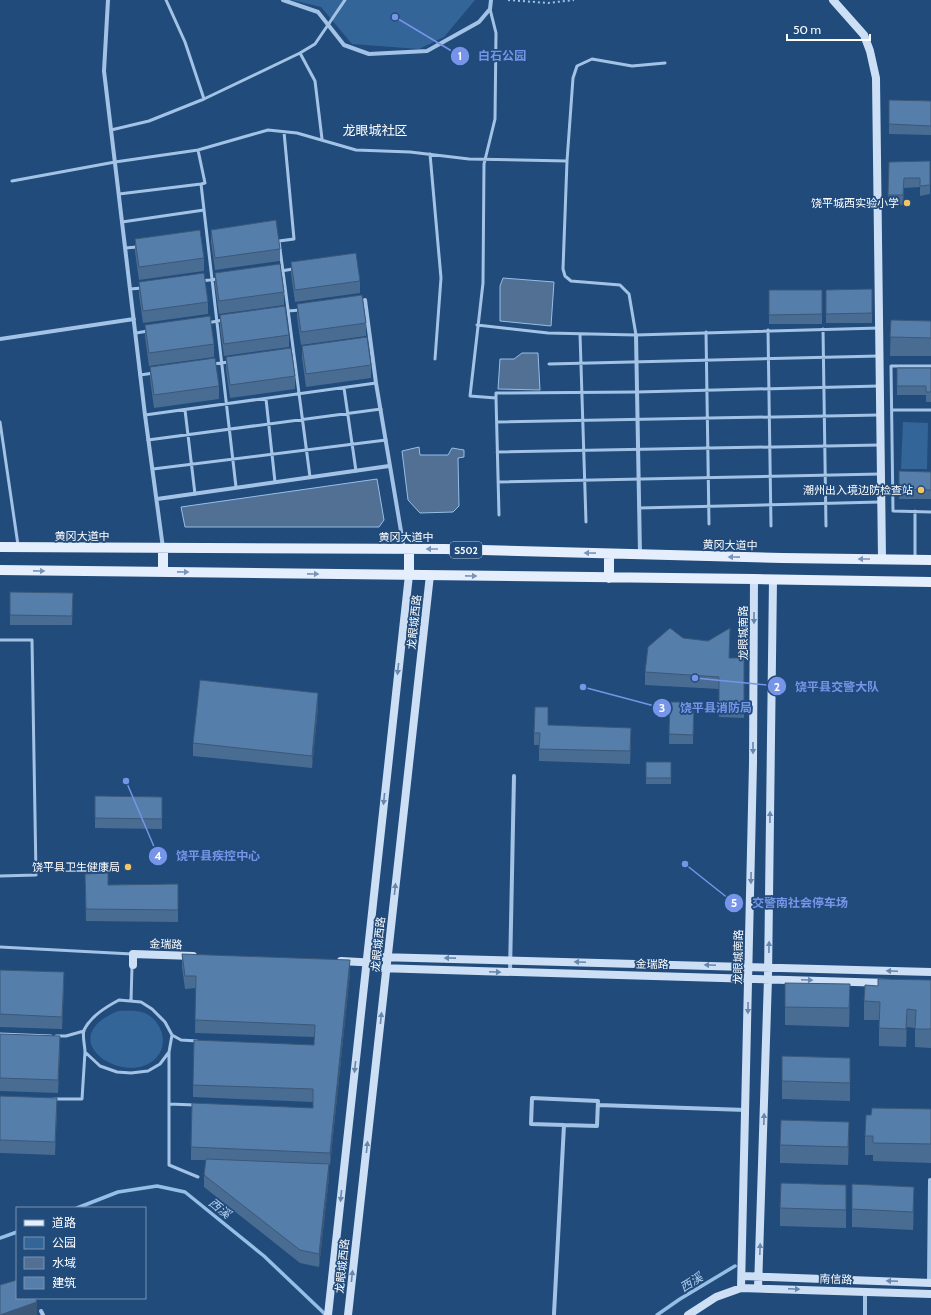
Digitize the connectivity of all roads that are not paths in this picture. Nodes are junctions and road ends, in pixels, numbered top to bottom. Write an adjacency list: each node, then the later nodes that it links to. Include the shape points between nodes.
1 (108, 0): 12 (street, via 104,70)
2 (166, 0): 11 (lane, via 185,42)
3 (284, 0): 8 (street, via 318,12)
4 (345, 0): 8 (lane)
5 (491, 0): 7 (street)
6 (833, 0): 47 (main road, via 864,35 876,78)
7 (490, 9): 8 (street, via 479,22 456,36 427,51 414,53 369,54 344,46); 17 (lane, via 496,33 496,119)
8 (329, 25): 9 (lane, via 315,44)
9 (300, 53): 11 (lane); 14 (lane, via 315,81)
10 (665, 63): 18 (lane, via 632,66 592,59 577,66 573,78)
11 (204, 99): 12 (lane, via 148,121)
12 (111, 130): 19 (street)
13 (284, 132): 14 (lane); 15 (lane, via 268,130); 30 (lane, via 294,239 279,241)
14 (322, 139): 16 (lane, via 356,150)
15 (198, 150): 19 (lane); 21 (lane, via 205,183)
16 (430, 154): 17 (lane); 62 (lane, via 441,278)
17 (486, 159): 18 (lane); 46 (lane, via 483,283)
18 (567, 161): 54 (lane, via 563,269 565,276 571,281 620,285 628,294)
19 (115, 162): 20 (lane); 22 (street)
20 (12, 181)
21 (201, 184): 22 (lane); 23 (lane)
22 (119, 194): 24 (street)
23 (204, 210): 24 (lane); 25 (lane)
24 (122, 222): 28 (street)
25 (206, 237): 26 (lane); 33 (lane)
26 (199, 238)
27 (140, 246): 28 (lane)
28 (125, 248): 36 (street)
29 (297, 269): 30 (lane)
30 (283, 271): 31 (lane); 40 (lane)
31 (276, 272)
32 (225, 278): 33 (lane)
33 (211, 280): 34 (lane); 44 (lane)
34 (196, 281)
35 (145, 288): 36 (lane)
36 (130, 289): 42 (street)
37 (366, 300): 38 (lane); 56 (street)
38 (358, 302)
39 (304, 309): 40 (lane)
40 (289, 311): 41 (lane); 58 (lane)
41 (282, 312)
42 (134, 319): 52 (street); 55 (street)
43 (230, 319): 44 (lane)
44 (216, 321): 45 (lane); 67 (lane)
45 (201, 323)
46 (477, 325): 53 (lane); 83 (lane, via 470,396)
47 (880, 328): 48 (lane); 60 (main road)
48 (823, 329): 49 (lane); 61 (lane)
49 (768, 330): 51 (lane); 63 (lane)
50 (150, 331): 52 (lane)
51 (706, 332): 54 (lane); 64 (lane)
52 (136, 333): 73 (street)
53 (580, 334): 54 (lane); 68 (lane)
54 (636, 335): 66 (street)
55 (0, 339)
56 (371, 342): 57 (lane); 74 (street)
57 (363, 343)
58 (295, 353): 59 (lane); 82 (lane)
59 (287, 354)
60 (880, 356): 61 (lane); 75 (main road)
61 (824, 358): 63 (lane); 77 (lane)
62 (435, 359)
63 (768, 359): 64 (lane); 78 (lane)
64 (706, 360): 66 (lane); 79 (lane)
65 (235, 361): 67 (lane)
66 (636, 362): 68 (lane); 81 (street)
67 (221, 363): 70 (lane); 85 (lane)
68 (581, 363): 69 (lane); 80 (lane)
69 (549, 364)
70 (206, 365)
71 (931, 366): 88 (lane, via 891,366)
72 (162, 371): 73 (lane)
73 (140, 374): 91 (street)
74 (376, 384): 76 (lane); 86 (street)
75 (881, 386): 77 (lane); 92 (main road)
76 (344, 388): 82 (lane); 90 (lane)
77 (824, 388): 78 (lane); 93 (lane)
78 (769, 389): 79 (lane); 94 (lane)
79 (707, 390): 81 (lane); 95 (lane)
80 (582, 392): 81 (lane); 83 (lane, via 496,393); 98 (lane)
81 (637, 392): 97 (street)
82 (300, 394): 84 (lane); 96 (lane)
83 (496, 398): 100 (lane)
84 (266, 399): 85 (lane); 101 (lane)
85 (225, 404): 87 (lane); 102 (lane)
86 (381, 409): 90 (lane); 105 (street)
87 (185, 410): 91 (lane); 103 (lane)
88 (892, 410): 89 (lane); 138 (lane, via 893,511)
89 (931, 410)
90 (347, 414): 96 (lane); 106 (lane)
91 (145, 415): 104 (street)
92 (881, 415): 93 (lane); 107 (main road)
93 (825, 416): 94 (lane); 108 (lane)
94 (769, 417): 95 (lane); 109 (lane)
95 (707, 419): 97 (lane); 110 (lane)
96 (303, 420): 101 (lane); 111 (lane)
97 (637, 420): 98 (lane); 112 (street)
98 (583, 421): 100 (lane); 113 (lane)
99 (0, 422): 146 (lane)
100 (497, 422): 114 (lane)
101 (268, 424): 102 (lane); 115 (lane)
102 (229, 430): 103 (lane); 116 (lane)
103 (188, 435): 104 (lane); 117 (lane)
104 (148, 440): 119 (street)
105 (386, 440): 106 (lane); 118 (street)
106 (352, 444): 111 (lane); 120 (lane)
107 (881, 445): 108 (lane); 121 (main road)
108 (825, 446): 109 (lane); 122 (lane)
109 (770, 448): 110 (lane); 124 (lane)
110 (708, 449): 112 (lane); 125 (lane)
111 (307, 450): 115 (lane); 123 (lane)
112 (638, 450): 113 (lane); 126 (street)
113 (584, 451): 114 (lane); 127 (lane)
114 (497, 452): 129 (lane)
115 (272, 454): 116 (lane); 128 (lane)
116 (232, 459): 117 (lane); 130 (lane)
117 (192, 464): 119 (lane); 131 (lane)
118 (389, 466): 120 (street); 148 (street)
119 (153, 469): 132 (street)
120 (356, 471): 123 (street)
121 (882, 474): 122 (lane); 133 (main road)
122 (826, 476): 124 (lane); 134 (lane)
123 (310, 477): 128 (street)
124 (770, 477): 125 (lane); 135 (lane)
125 (708, 478): 126 (lane); 136 (lane)
126 (638, 480): 127 (lane); 137 (street)
127 (585, 481): 129 (lane); 141 (lane)
128 (275, 482): 130 (street)
129 (498, 482): 140 (lane)
130 (236, 488): 131 (street)
131 (195, 494): 132 (street)
132 (157, 499): 147 (street)
133 (882, 502): 134 (lane); 151 (main road)
134 (826, 504): 135 (lane); 144 (lane)
135 (771, 505): 136 (lane); 143 (lane)
136 (709, 506): 137 (lane); 142 (lane)
137 (639, 508): 150 (street)
138 (915, 511): 139 (lane); 152 (lane)
139 (931, 512)
140 (499, 515)
141 (586, 522)
142 (709, 524)
143 (771, 526)
144 (826, 526)
145 (0, 548): 146 (main road, 黄冈大道中 / S502)
146 (19, 548): 147 (main road, 黄冈大道中 / S502)
147 (163, 549): 148 (main road, 黄冈大道中 / S502); 155 (main road)
148 (407, 549): 149 (main road, 黄冈大道中 / S502, one-way to 148); 156 (main road)
149 (609, 554): 150 (main road, 黄冈大道中 / S502); 158 (main road)
150 (640, 554): 151 (main road, 黄冈大道中 / S502, one-way to 150)
151 (882, 559): 152 (main road, 黄冈大道中 / S502)
152 (915, 559): 153 (main road, 黄冈大道中 / S502)
153 (931, 560)
154 (0, 570): 155 (main road, one-way to 155)
155 (163, 572): 156 (main road, one-way to 156)
156 (409, 575): 157 (main road); 200 (main road, 龙眼城西路, one-way to 200)
157 (430, 575): 158 (main road, one-way to 158); 202 (main road, 龙眼城西路, one-way to 157)
158 (609, 578): 159 (main road)
159 (754, 579): 160 (main road); 172 (main road, 龙眼城南路, one-way to 172)
160 (773, 579): 161 (main road); 173 (main road, one-way to 160)
161 (931, 582)
162 (0, 640): 164 (lane, via 32,640 36,875)
163 (514, 776): 168 (street)
164 (0, 876)
165 (0, 947): 166 (lane)
166 (133, 954): 167 (main road, 金瑞路); 171 (main road)
167 (204, 956)
168 (510, 960): 170 (main road, 金瑞路, one-way to 170, via 378,957); 172 (main road, 金瑞路, one-way to 168); 174 (street)
169 (331, 961): 170 (main road, 金瑞路)
170 (378, 962): 174 (main road, 金瑞路, one-way to 174, via 378,968)
171 (132, 965): 179 (lane)
172 (749, 967): 173 (main road, 金瑞路); 176 (main road, 龙眼城南路)
173 (768, 967): 175 (main road, 金瑞路, one-way to 173); 177 (main road)
174 (510, 972): 176 (main road, 金瑞路)
175 (931, 972)
176 (748, 978): 177 (main road, 金瑞路); 190 (main road, 龙眼城南路, one-way to 190)
177 (768, 978): 178 (main road, 金瑞路, one-way to 178); 197 (main road, one-way to 177)
178 (900, 983)
179 (131, 1001): 180 (lane, via 119,1000 106,1007 92,1019); 182 (lane, via 141,1002 152,1009 165,1022)
180 (84, 1031): 181 (lane, via 66,1036); 184 (lane)
181 (0, 1034)
182 (172, 1035): 183 (lane, via 181,1040); 185 (lane)
183 (204, 1041)
184 (85, 1052): 185 (lane, via 100,1066 117,1072 131,1073 148,1071 160,1064); 186 (lane, via 82,1100)
185 (169, 1052): 187 (lane)
186 (45, 1099)
187 (169, 1104): 188 (lane); 192 (lane, via 169,1165)
188 (199, 1105)
189 (598, 1105): 190 (street); 191 (street, via 598,1126); 191 (street, via 598,1101 532,1098 531,1124)
190 (746, 1110): 194 (main road, 龙眼城南路)
191 (564, 1125): 201 (street)
192 (198, 1177)
193 (930, 1180): 195 (street)
194 (742, 1276): 195 (main road, 南信路, one-way to 194); 196 (main road, 龙眼城南路)
195 (930, 1283): 199 (main road)
196 (741, 1288): 197 (main road, 南信路); 203 (main road, 南信路, via 716,1297)
197 (758, 1288): 198 (main road, 南信路, one-way to 198)
198 (864, 1291): 199 (main road, 南信路); 204 (street)
199 (931, 1294)
200 (328, 1311)
201 (554, 1314)
202 (348, 1315)
203 (688, 1315)
204 (865, 1315)

